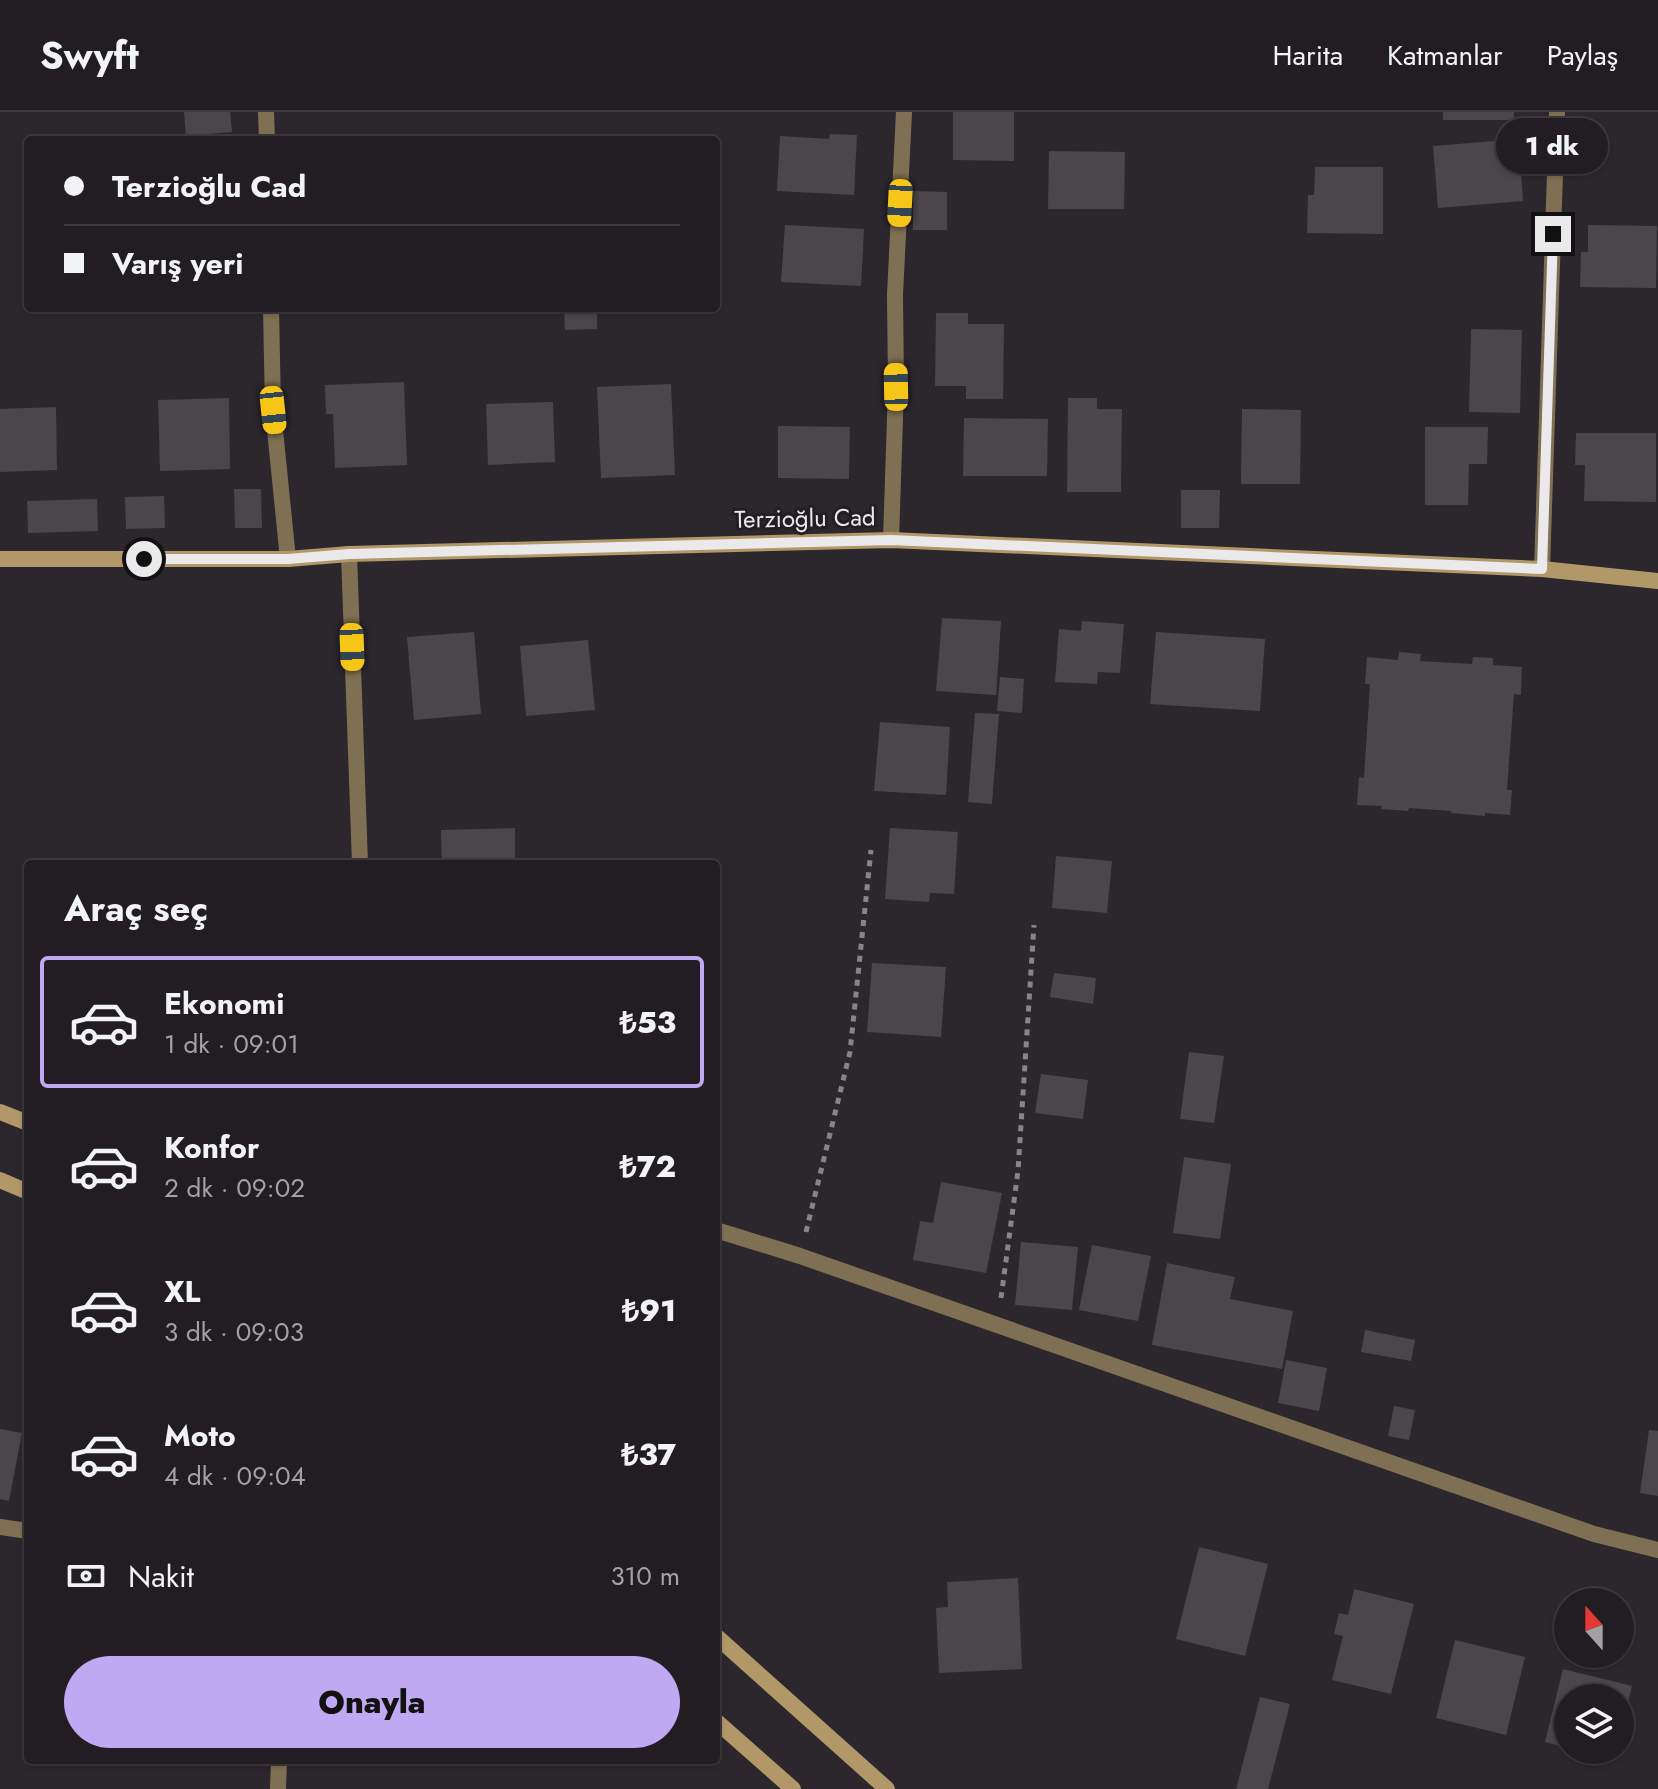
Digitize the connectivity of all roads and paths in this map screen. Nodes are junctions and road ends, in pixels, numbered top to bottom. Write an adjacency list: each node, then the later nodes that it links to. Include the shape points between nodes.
1 (266, 112): 4 (street)
2 (904, 112): 6 (street)
3 (1557, 112): 10 (street)
4 (267, 136)
5 (271, 312): 9 (street, via 273,410)
6 (891, 540): 7 (street, Terzioğlu Cad); 10 (street, Terzioğlu Cad)
7 (349, 554): 9 (street, Terzioğlu Cad); 13 (street)
8 (0, 559): 9 (street, Terzioğlu Cad)
9 (288, 559)
10 (1542, 569): 11 (street, Terzioğlu Cad)
11 (1658, 581)
12 (871, 850): 20 (path, via 850,1052)
13 (360, 860)
14 (1034, 925): 21 (path, via 1018,1171)
15 (0, 1112): 16 (street)
16 (24, 1121)
17 (0, 1180): 18 (street)
18 (24, 1190)
19 (720, 1231): 20 (street)
20 (800, 1256): 21 (street)
21 (998, 1327): 24 (street, via 1594,1534)
22 (0, 1527): 23 (street)
23 (24, 1530)
24 (1658, 1550)
25 (720, 1640): 30 (street)
26 (720, 1725): 29 (street)
27 (279, 1764): 28 (street)
28 (278, 1789)
29 (793, 1789)
30 (887, 1789)

